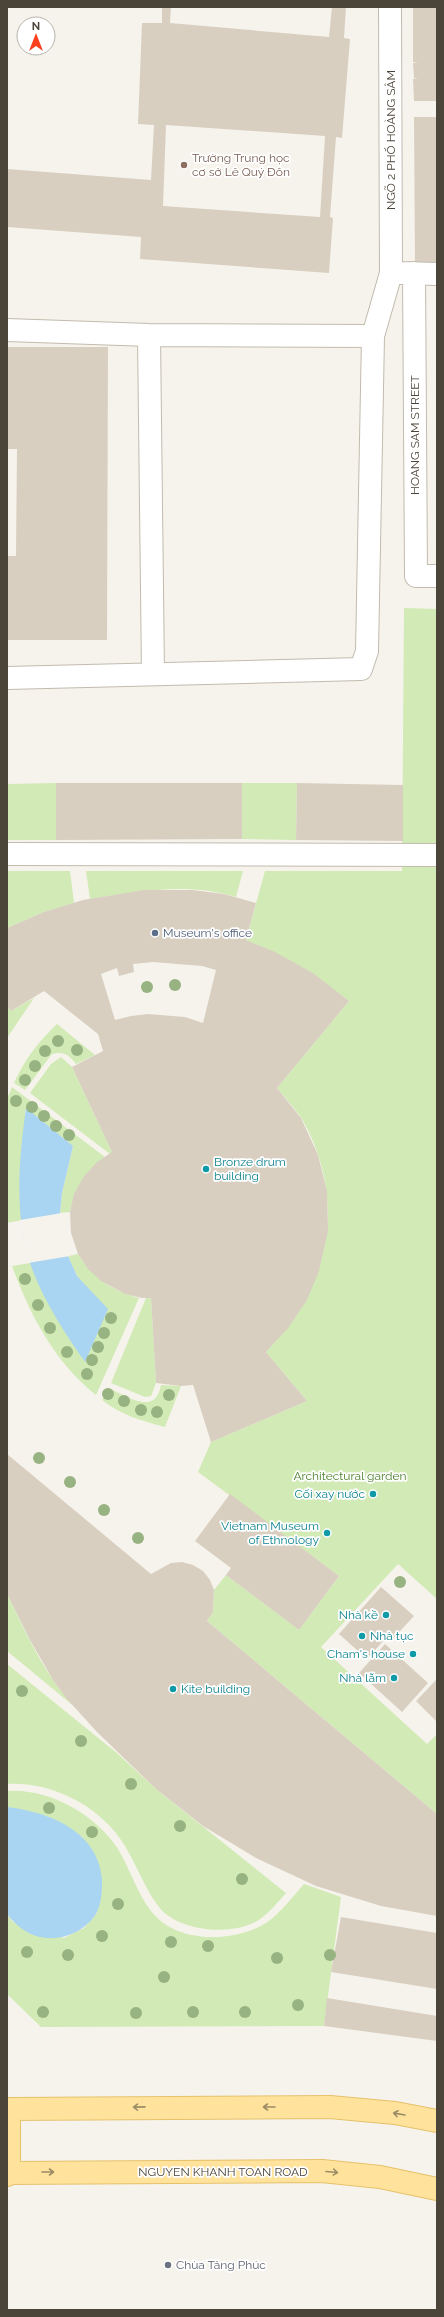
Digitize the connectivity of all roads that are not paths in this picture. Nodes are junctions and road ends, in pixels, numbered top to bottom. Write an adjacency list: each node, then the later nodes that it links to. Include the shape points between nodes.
1 (390, 7): 2 (street, NGÕ 2 PHỐ HOÀNG SÂM)
2 (391, 274): 3 (street); 7 (street, NGÕ 2 PHỐ HOÀNG SÂM)
3 (414, 274): 4 (street); 8 (street, HOANG SAM STREET, via 416,576)
4 (437, 274)
5 (7, 330): 6 (street)
6 (149, 335): 7 (street); 9 (street)
7 (373, 336): 9 (street, NGÕ 2 PHỐ HOÀNG SÂM, via 367,651 361,669)
8 (437, 576)
9 (153, 674): 10 (street)
10 (7, 678)
11 (7, 854): 12 (street)
12 (436, 855)
13 (8, 2109): 14 (main road, one-way to 13, via 395,2113 330,2107); 15 (main road)
14 (437, 2122)
15 (8, 2173): 16 (main road, NGUYEN KHANH TOAN ROAD, one-way to 16, via 322,2171 380,2177)
16 (437, 2189)

